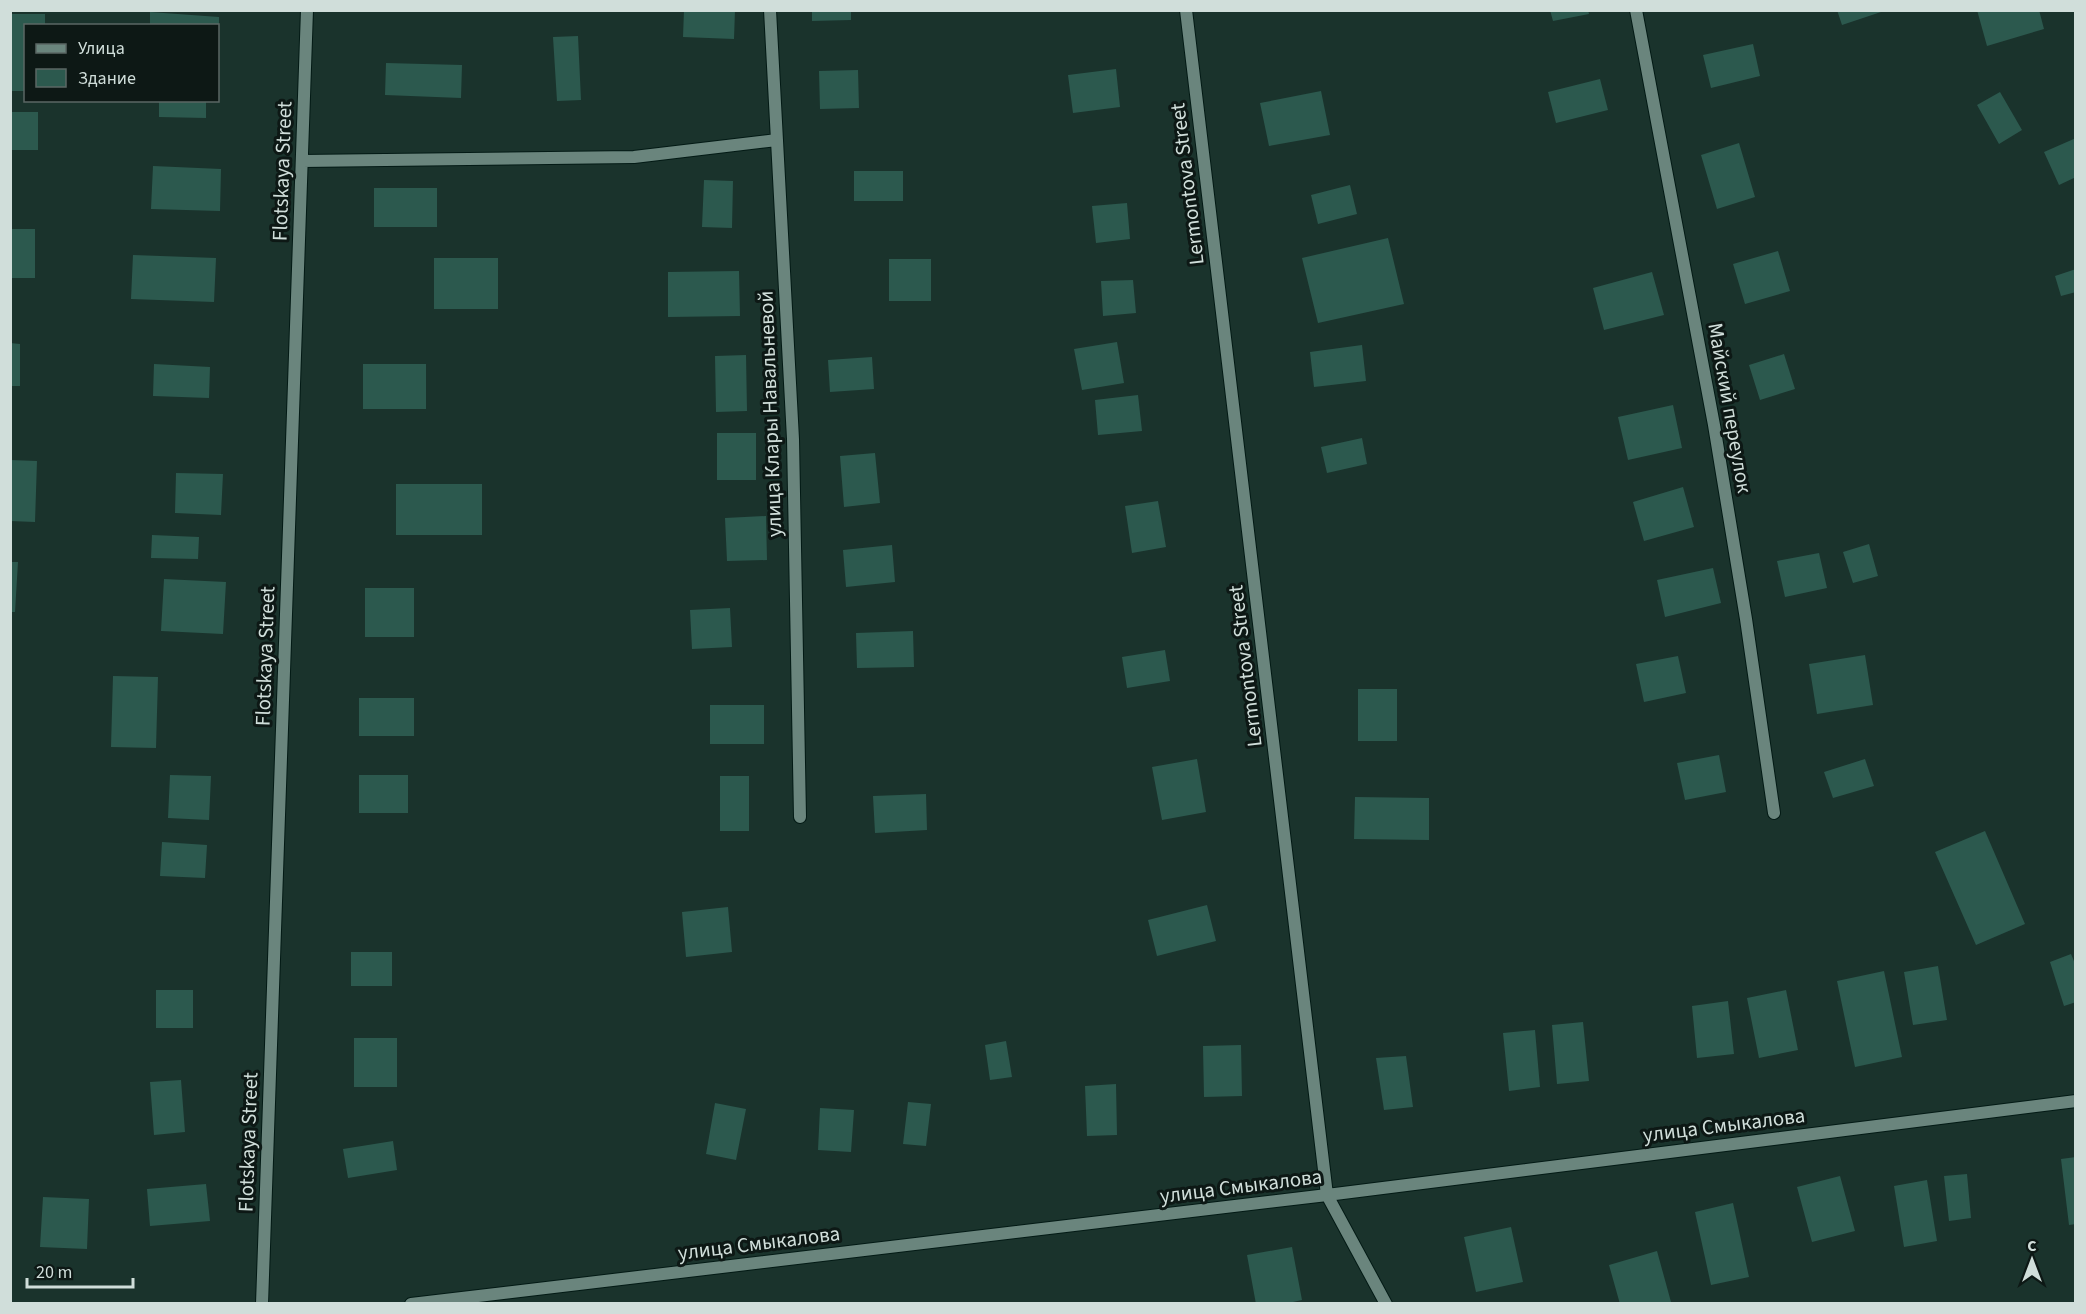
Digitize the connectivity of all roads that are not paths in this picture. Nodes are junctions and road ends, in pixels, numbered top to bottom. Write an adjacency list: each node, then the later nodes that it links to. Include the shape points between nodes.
1 (307, 10): 6 (street, Flotskaya Street)
2 (770, 10): 5 (street, улица Клары Навальневой)
3 (1186, 10): 10 (street, Lermontova Street)
4 (1636, 10): 7 (street, Майский переулок, via 1714,425)
5 (777, 140): 6 (street, via 634,157); 8 (street, улица Клары Навальневой, via 793,439)
6 (302, 161): 11 (street, Flotskaya Street)
7 (1774, 813)
8 (800, 817)
9 (2076, 1101): 10 (street, улица Смыкалова)
10 (1327, 1195): 12 (street, улица Смыкалова); 13 (street, Lermontova Street)
11 (262, 1304)
12 (411, 1304)
13 (1386, 1304)

